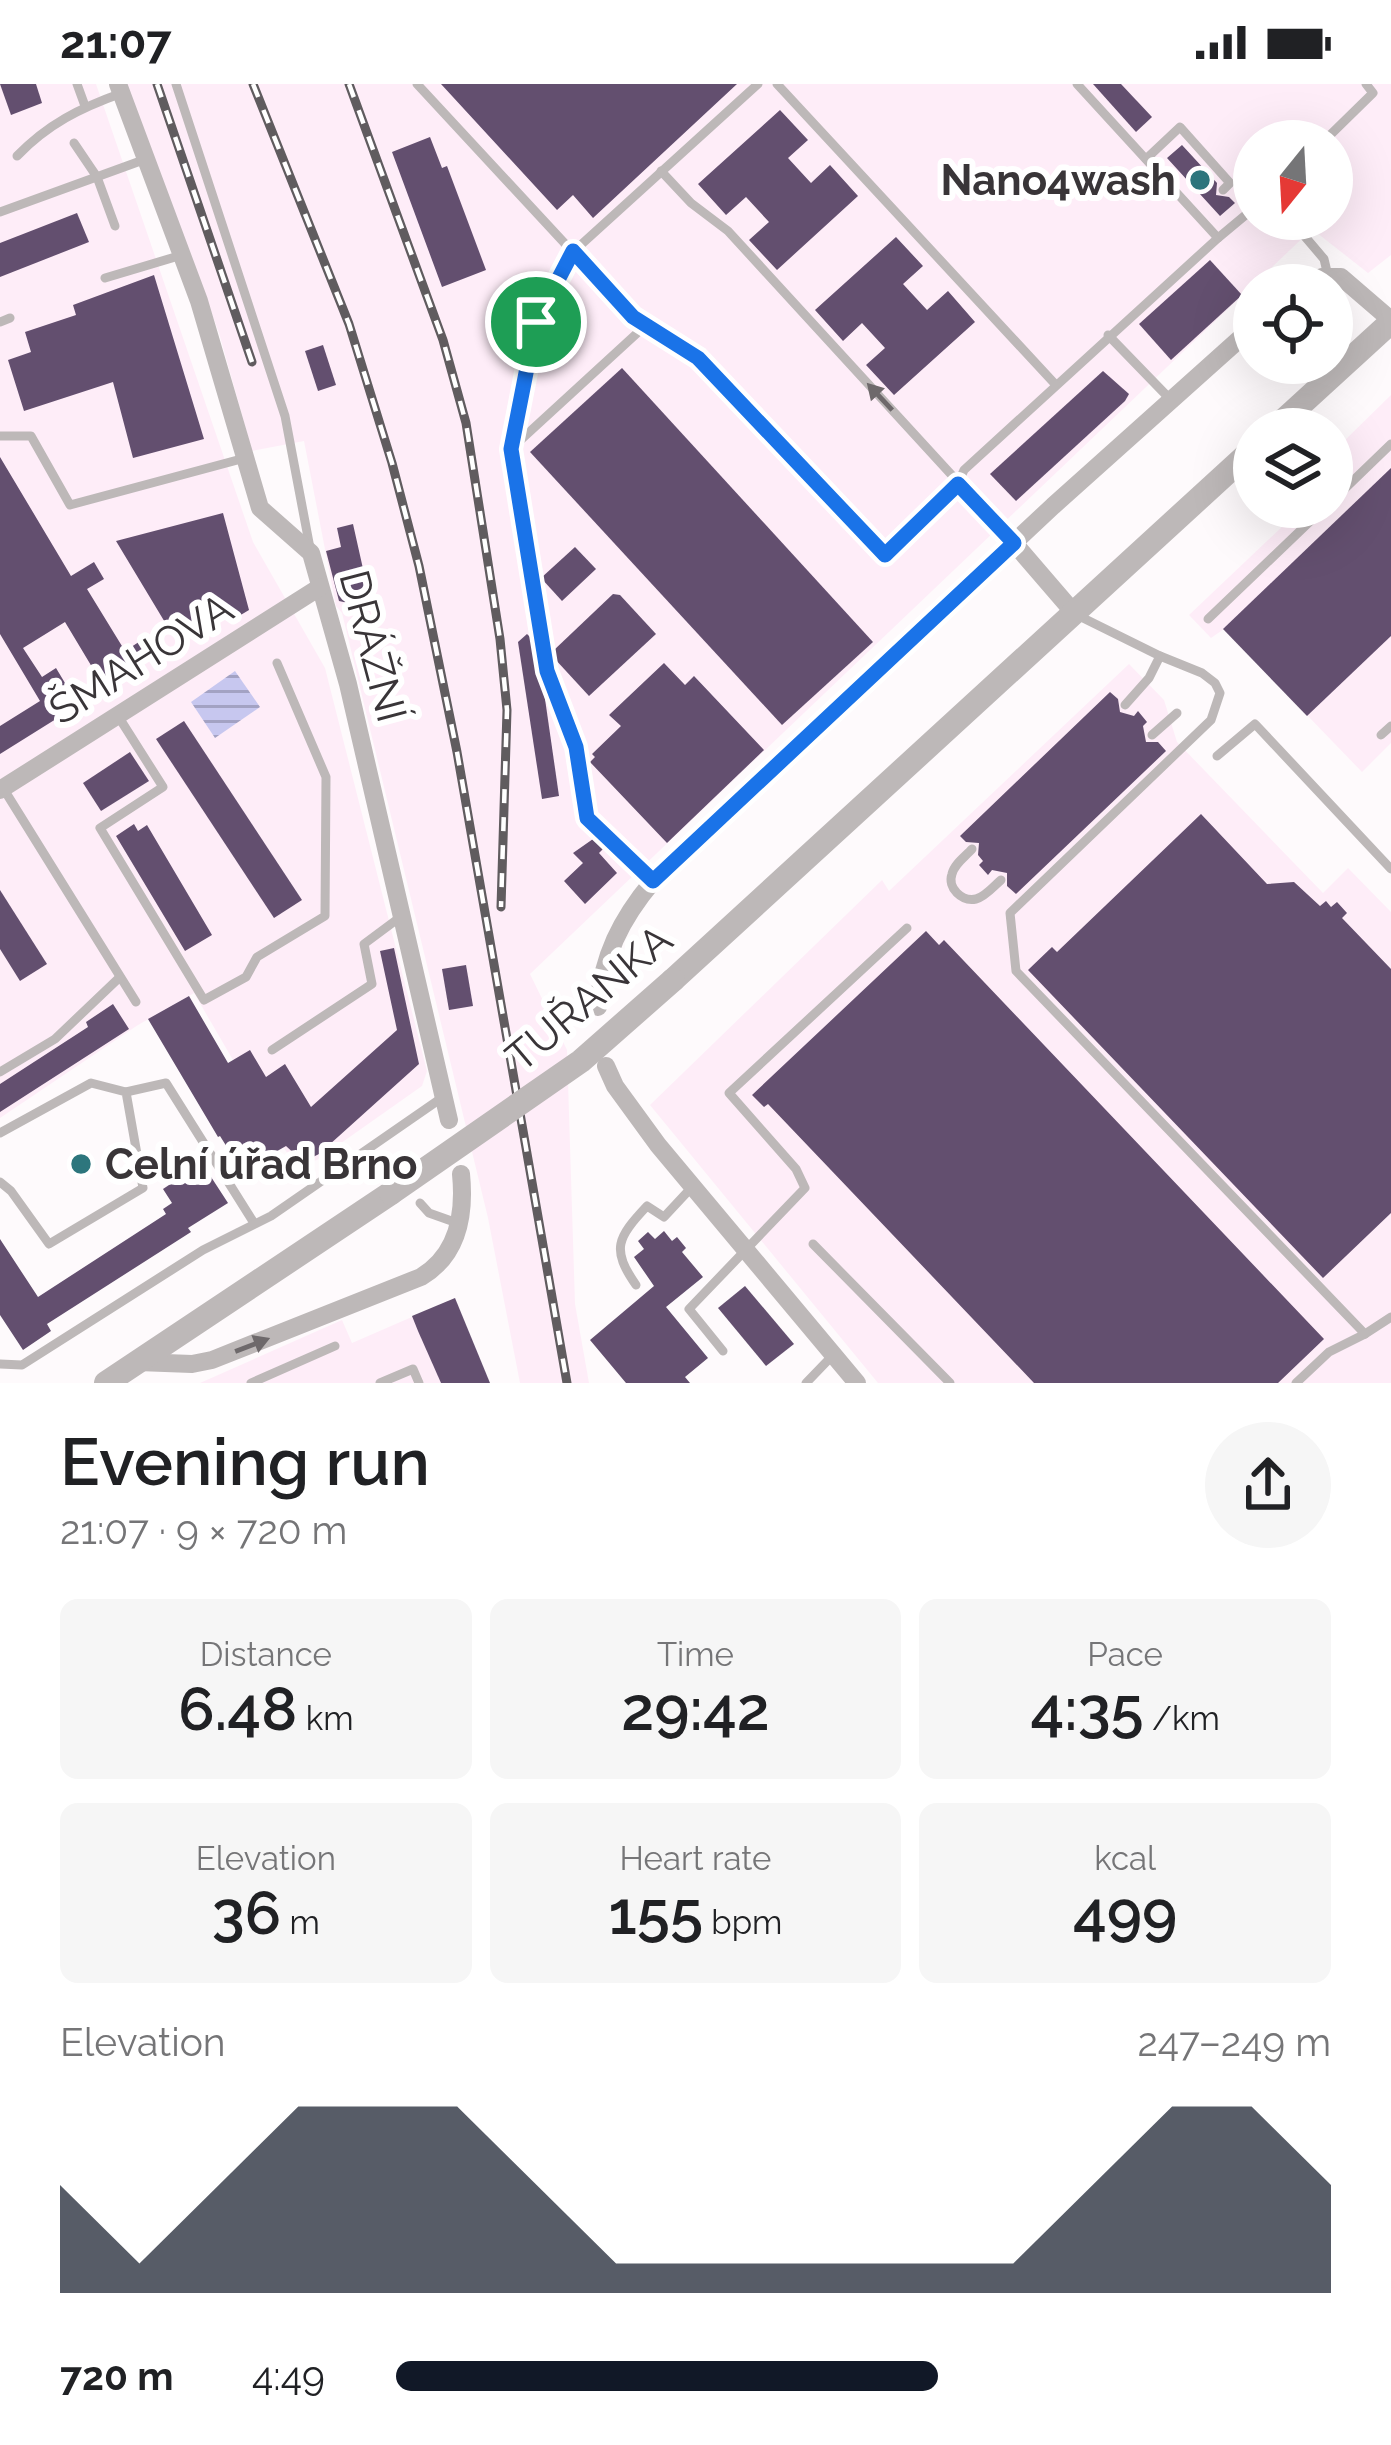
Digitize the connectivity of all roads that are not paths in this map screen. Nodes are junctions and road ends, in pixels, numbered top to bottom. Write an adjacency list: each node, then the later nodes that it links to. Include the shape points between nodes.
1 (77, 84): 9 (lane)
2 (176, 84): 50 (lane, via 285,416)
3 (417, 84): 29 (lane)
4 (758, 84): 16 (lane)
5 (778, 84): 38 (lane)
6 (1077, 84): 14 (lane)
7 (1366, 84): 10 (lane, via 1373,93)
8 (120, 89): 9 (lane); 13 (street, DRÁŽNÍ)
9 (86, 106): 12 (lane, via 44,129)
10 (1345, 120)
11 (74, 143): 17 (lane)
12 (17, 156)
13 (146, 159): 17 (lane); 30 (street, DRÁŽNÍ)
14 (1145, 159): 19 (lane); 20 (lane, via 1180,127)
15 (1176, 168): 19 (lane)
16 (661, 171): 29 (lane); 47 (lane, one-way to 16, via 728,231)
17 (97, 177): 24 (lane); 25 (lane)
18 (1185, 178): 21 (lane)
19 (1164, 179): 21 (lane)
20 (1220, 182)
21 (1173, 189): 23 (lane)
22 (1204, 199): 23 (lane)
23 (1192, 210): 27 (lane)
24 (0, 212)
25 (115, 226)
26 (1233, 226): 27 (lane)
27 (1218, 238): 36 (lane)
28 (1307, 240): 31 (lane)
29 (573, 251): 35 (lane); 43 (lane, via 536,322)
30 (182, 255): 32 (lane); 44 (street, DRÁŽNÍ)
31 (1325, 264)
32 (105, 278)
33 (1353, 286): 34 (street)
34 (1391, 321): 40 (street)
35 (646, 325): 43 (lane); 47 (lane, via 698,358 885,555)
36 (1108, 335): 38 (lane); 39 (lane)
37 (1233, 344): 39 (street, TUŘANKA)
38 (1055, 384): 47 (lane)
39 (1170, 399): 49 (street, TUŘANKA)
40 (1297, 408)
41 (0, 436): 44 (lane, via 31,436 70,506)
42 (1391, 444): 46 (lane)
43 (511, 449): 67 (lane, via 547,671 576,747 587,818)
44 (245, 458): 50 (street, DRÁŽNÍ, via 260,508)
45 (1233, 468): 52 (street, TUŘANKA)
46 (1353, 481)
47 (958, 484): 49 (lane)
48 (1303, 528): 53 (lane)
49 (1014, 543): 52 (street); 67 (street, TUŘANKA)
50 (311, 553): 51 (street, DRÁŽNÍ)
51 (320, 587): 58 (street, ŠMAHOVA); 68 (street, DRÁŽNÍ)
52 (1076, 614): 54 (lane); 95 (street, TUŘANKA, bridge, via 581,1061)
53 (1208, 619)
54 (1160, 656): 56 (lane); 91 (lane, via 1215,683 1220,694 1211,720 1010,914 1016,971)
55 (277, 663): 58 (lane, via 326,777 325,916 204,1000 100,828 163,787)
56 (1125, 705)
57 (1177, 713): 60 (lane)
58 (118, 716): 63 (street, ŠMAHOVA)
59 (1391, 726): 61 (lane)
60 (1152, 735)
61 (1382, 735)
62 (1217, 756): 65 (lane, via 1255,724)
63 (1, 788): 70 (lane)
64 (972, 849): 66 (lane, via 951,874 956,893 980,899)
65 (1391, 869)
66 (1001, 880)
67 (653, 881): 72 (street, TUŘANKA, via 616,934)
68 (403, 915): 73 (lane, via 364,944 372,984); 77 (street, DRÁŽNÍ)
69 (908, 928): 88 (lane, via 729,1094 805,1188)
70 (120, 977): 71 (lane); 75 (lane, via 55,1039)
71 (136, 1003)
72 (598, 1007)
73 (272, 1050)
74 (606, 1066): 82 (street, TUŘANKA)
75 (0, 1072)
76 (126, 1092): 79 (lane, via 92,1083); 80 (lane, via 143,1188 49,1244); 85 (lane, via 166,1083)
77 (444, 1096): 78 (street, DRÁŽNÍ); 85 (lane)
78 (449, 1120)
79 (0, 1133)
80 (0, 1182)
81 (462, 1184): 84 (lane, via 451,1211); 86 (street)
82 (692, 1187): 88 (street, TUŘANKA); 89 (lane, via 664,1216 647,1206 619,1244 619,1264)
83 (420, 1203): 84 (lane)
84 (436, 1216): 86 (lane)
85 (254, 1223): 96 (lane, via 22,1365)
86 (460, 1224): 95 (street, one-way to 86, via 203,1362 392,1290 436,1266)
87 (813, 1244): 103 (lane)
88 (744, 1250): 93 (lane, via 689,1309); 94 (street, TUŘANKA)
89 (636, 1285)
90 (1391, 1317): 91 (lane)
91 (1365, 1334): 104 (lane, via 1329,1352)
92 (334, 1346): 98 (lane)
93 (723, 1351)
94 (833, 1355): 101 (lane); 102 (street, TUŘANKA)
95 (138, 1362): 97 (street, TUŘANKA)
96 (0, 1364)
97 (106, 1383)
98 (251, 1383)
99 (380, 1383): 100 (lane, via 413,1369)
100 (419, 1383)
101 (806, 1383)
102 (857, 1383)
103 (950, 1383)
104 (1297, 1383)

